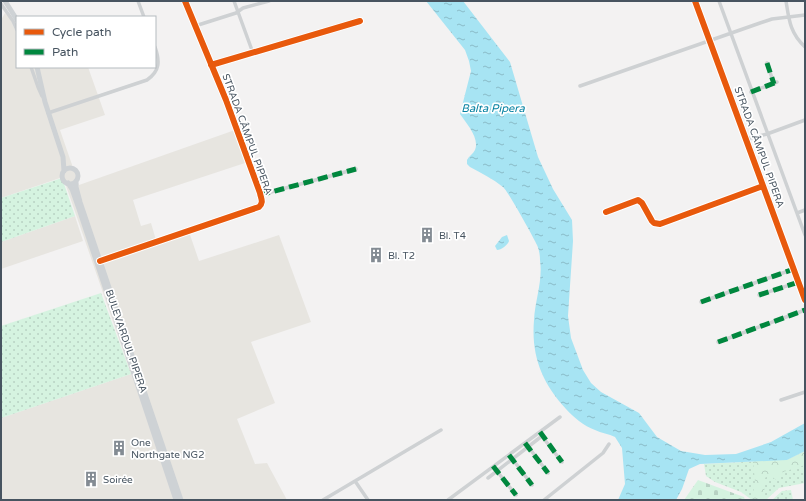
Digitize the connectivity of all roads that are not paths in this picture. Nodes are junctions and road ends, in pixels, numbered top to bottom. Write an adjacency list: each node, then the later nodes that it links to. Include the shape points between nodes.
1 (6, 1): 13 (main road)
2 (138, 1): 12 (street)
3 (184, 1): 16 (street, STRADA CÂMPUL PIPERA)
4 (234, 1): 10 (street)
5 (269, 1): 10 (street)
6 (695, 1): 19 (street, STRADA CÂMPUL PIPERA)
7 (719, 1): 18 (street)
8 (786, 1): 14 (street)
9 (1, 4): 17 (street)
10 (238, 11): 16 (street); 22 (street)
11 (805, 15): 14 (street)
12 (144, 16)
13 (16, 18)
14 (788, 18): 18 (street); 20 (street, via 791,28)
15 (360, 21): 22 (street)
16 (195, 26): 24 (street, STRADA CÂMPUL PIPERA)
17 (16, 28)
18 (730, 32): 19 (street); 28 (street)
19 (709, 40): 27 (street); 33 (street, STRADA CÂMPUL PIPERA)
20 (805, 47)
21 (156, 51): 30 (street, via 158,67 147,80)
22 (253, 53): 24 (street)
23 (767, 63): 28 (street, via 776,83)
24 (211, 65): 41 (street, STRADA CÂMPUL PIPERA)
25 (31, 68): 29 (street)
26 (37, 68): 29 (main road)
27 (580, 86)
28 (751, 92): 32 (street)
29 (45, 102): 30 (main road)
30 (48, 112): 34 (main road)
31 (805, 120): 32 (street)
32 (767, 134): 33 (street); 44 (street)
33 (746, 139): 40 (street, STRADA CÂMPUL PIPERA)
34 (63, 157): 35 (main road); 37 (main road)
35 (70, 168): 37 (main road); 38 (main road, via 77,172)
36 (356, 169): 41 (street)
37 (64, 170): 39 (main road, via 63,179)
38 (76, 181): 39 (main road); 46 (main road, BULEVARDUL PIPERA, via 76,188)
39 (68, 184): 72 (main road, BULEVARDUL PIPERA, via 79,209)
40 (763, 186): 43 (street, via 660,224 652,221 638,200); 47 (street, STRADA CÂMPUL PIPERA)
41 (260, 195): 46 (street, STRADA CÂMPUL PIPERA, via 262,202 259,207)
42 (805, 210): 44 (street)
43 (606, 212)
44 (797, 213): 45 (street)
45 (805, 235)
46 (100, 261): 73 (main road, BULEVARDUL PIPERA)
47 (794, 269): 48 (street, STRADA CÂMPUL PIPERA); 52 (street)
48 (799, 282): 49 (street, STRADA CÂMPUL PIPERA); 50 (street)
49 (803, 289): 51 (street, STRADA CÂMPUL PIPERA)
50 (759, 295)
51 (805, 300)
52 (701, 302)
53 (805, 310): 54 (street)
54 (718, 342)
55 (805, 392): 56 (street)
56 (781, 400)
57 (560, 417): 59 (street)
58 (441, 430): 69 (street)
59 (541, 434): 61 (street); 64 (street)
60 (609, 444): 77 (street, via 603,453)
61 (527, 445): 62 (street); 63 (street); 67 (street)
62 (510, 454): 63 (street); 65 (street)
63 (513, 459): 66 (street); 70 (street)
64 (562, 462)
65 (493, 466): 66 (street); 76 (street)
66 (497, 471): 68 (street); 71 (street)
67 (548, 473)
68 (488, 478)
69 (355, 481): 74 (street); 75 (street)
70 (532, 485)
71 (516, 495)
72 (176, 500)
73 (181, 500)
74 (323, 500)
75 (368, 500)
76 (448, 500)
77 (544, 500)

